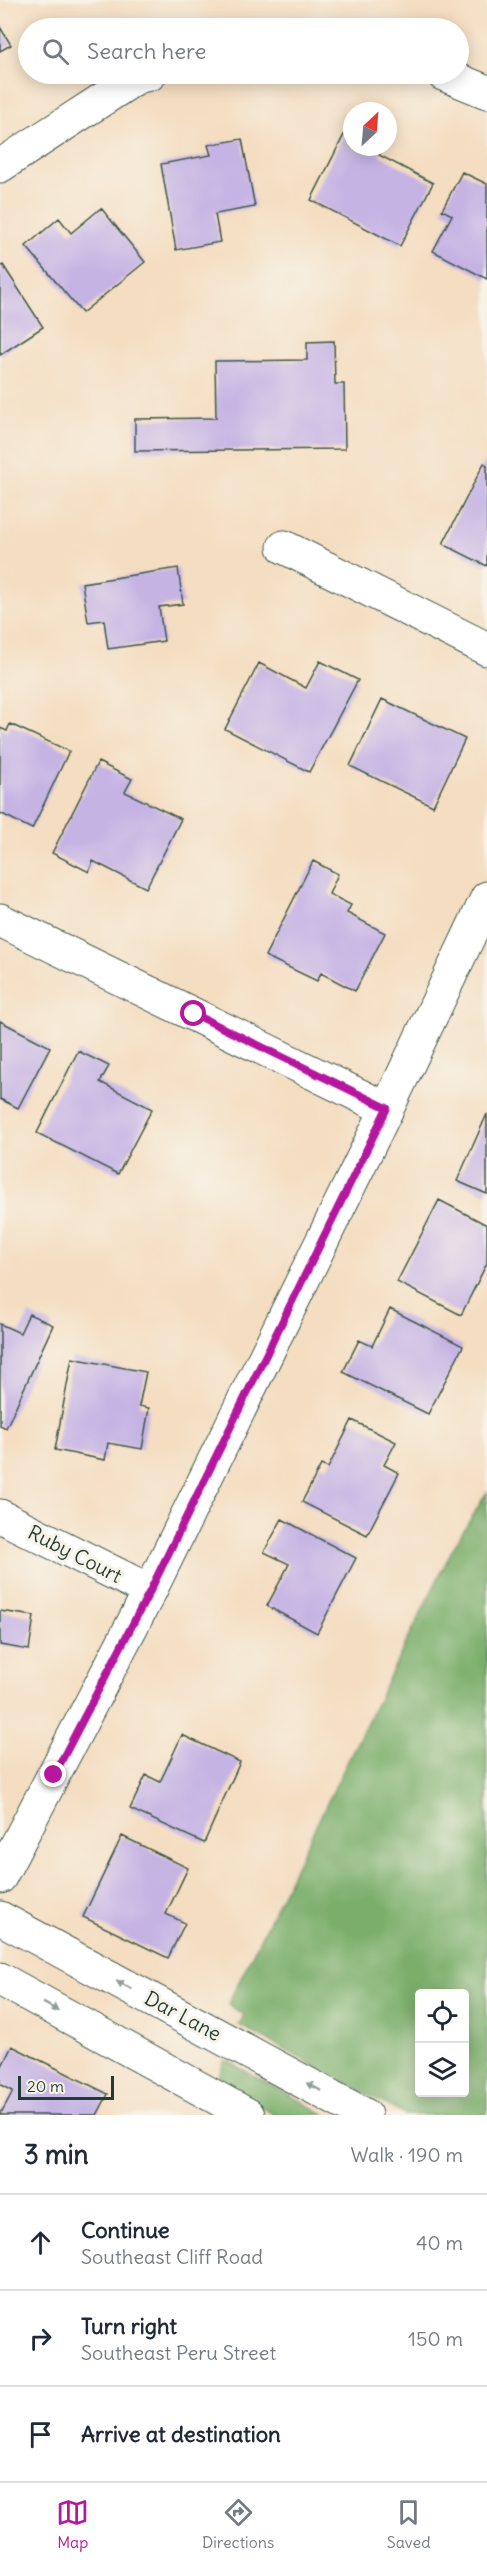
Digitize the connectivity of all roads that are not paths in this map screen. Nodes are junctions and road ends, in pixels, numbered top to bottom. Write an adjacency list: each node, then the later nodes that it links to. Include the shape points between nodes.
1 (126, 84): 4 (street)
2 (467, 84): 3 (street)
3 (487, 92)
4 (0, 166)
5 (284, 547): 6 (street)
6 (487, 649)
7 (487, 898): 9 (street)
8 (0, 920): 9 (street)
9 (387, 1108): 11 (street)
10 (0, 1516): 11 (street, Ruby Court)
11 (150, 1591): 12 (street)
12 (0, 1877)
13 (0, 1918): 16 (street, Dar Lane, one-way to 13)
14 (0, 1979): 15 (street, one-way to 15)
15 (248, 2115)
16 (365, 2115)

